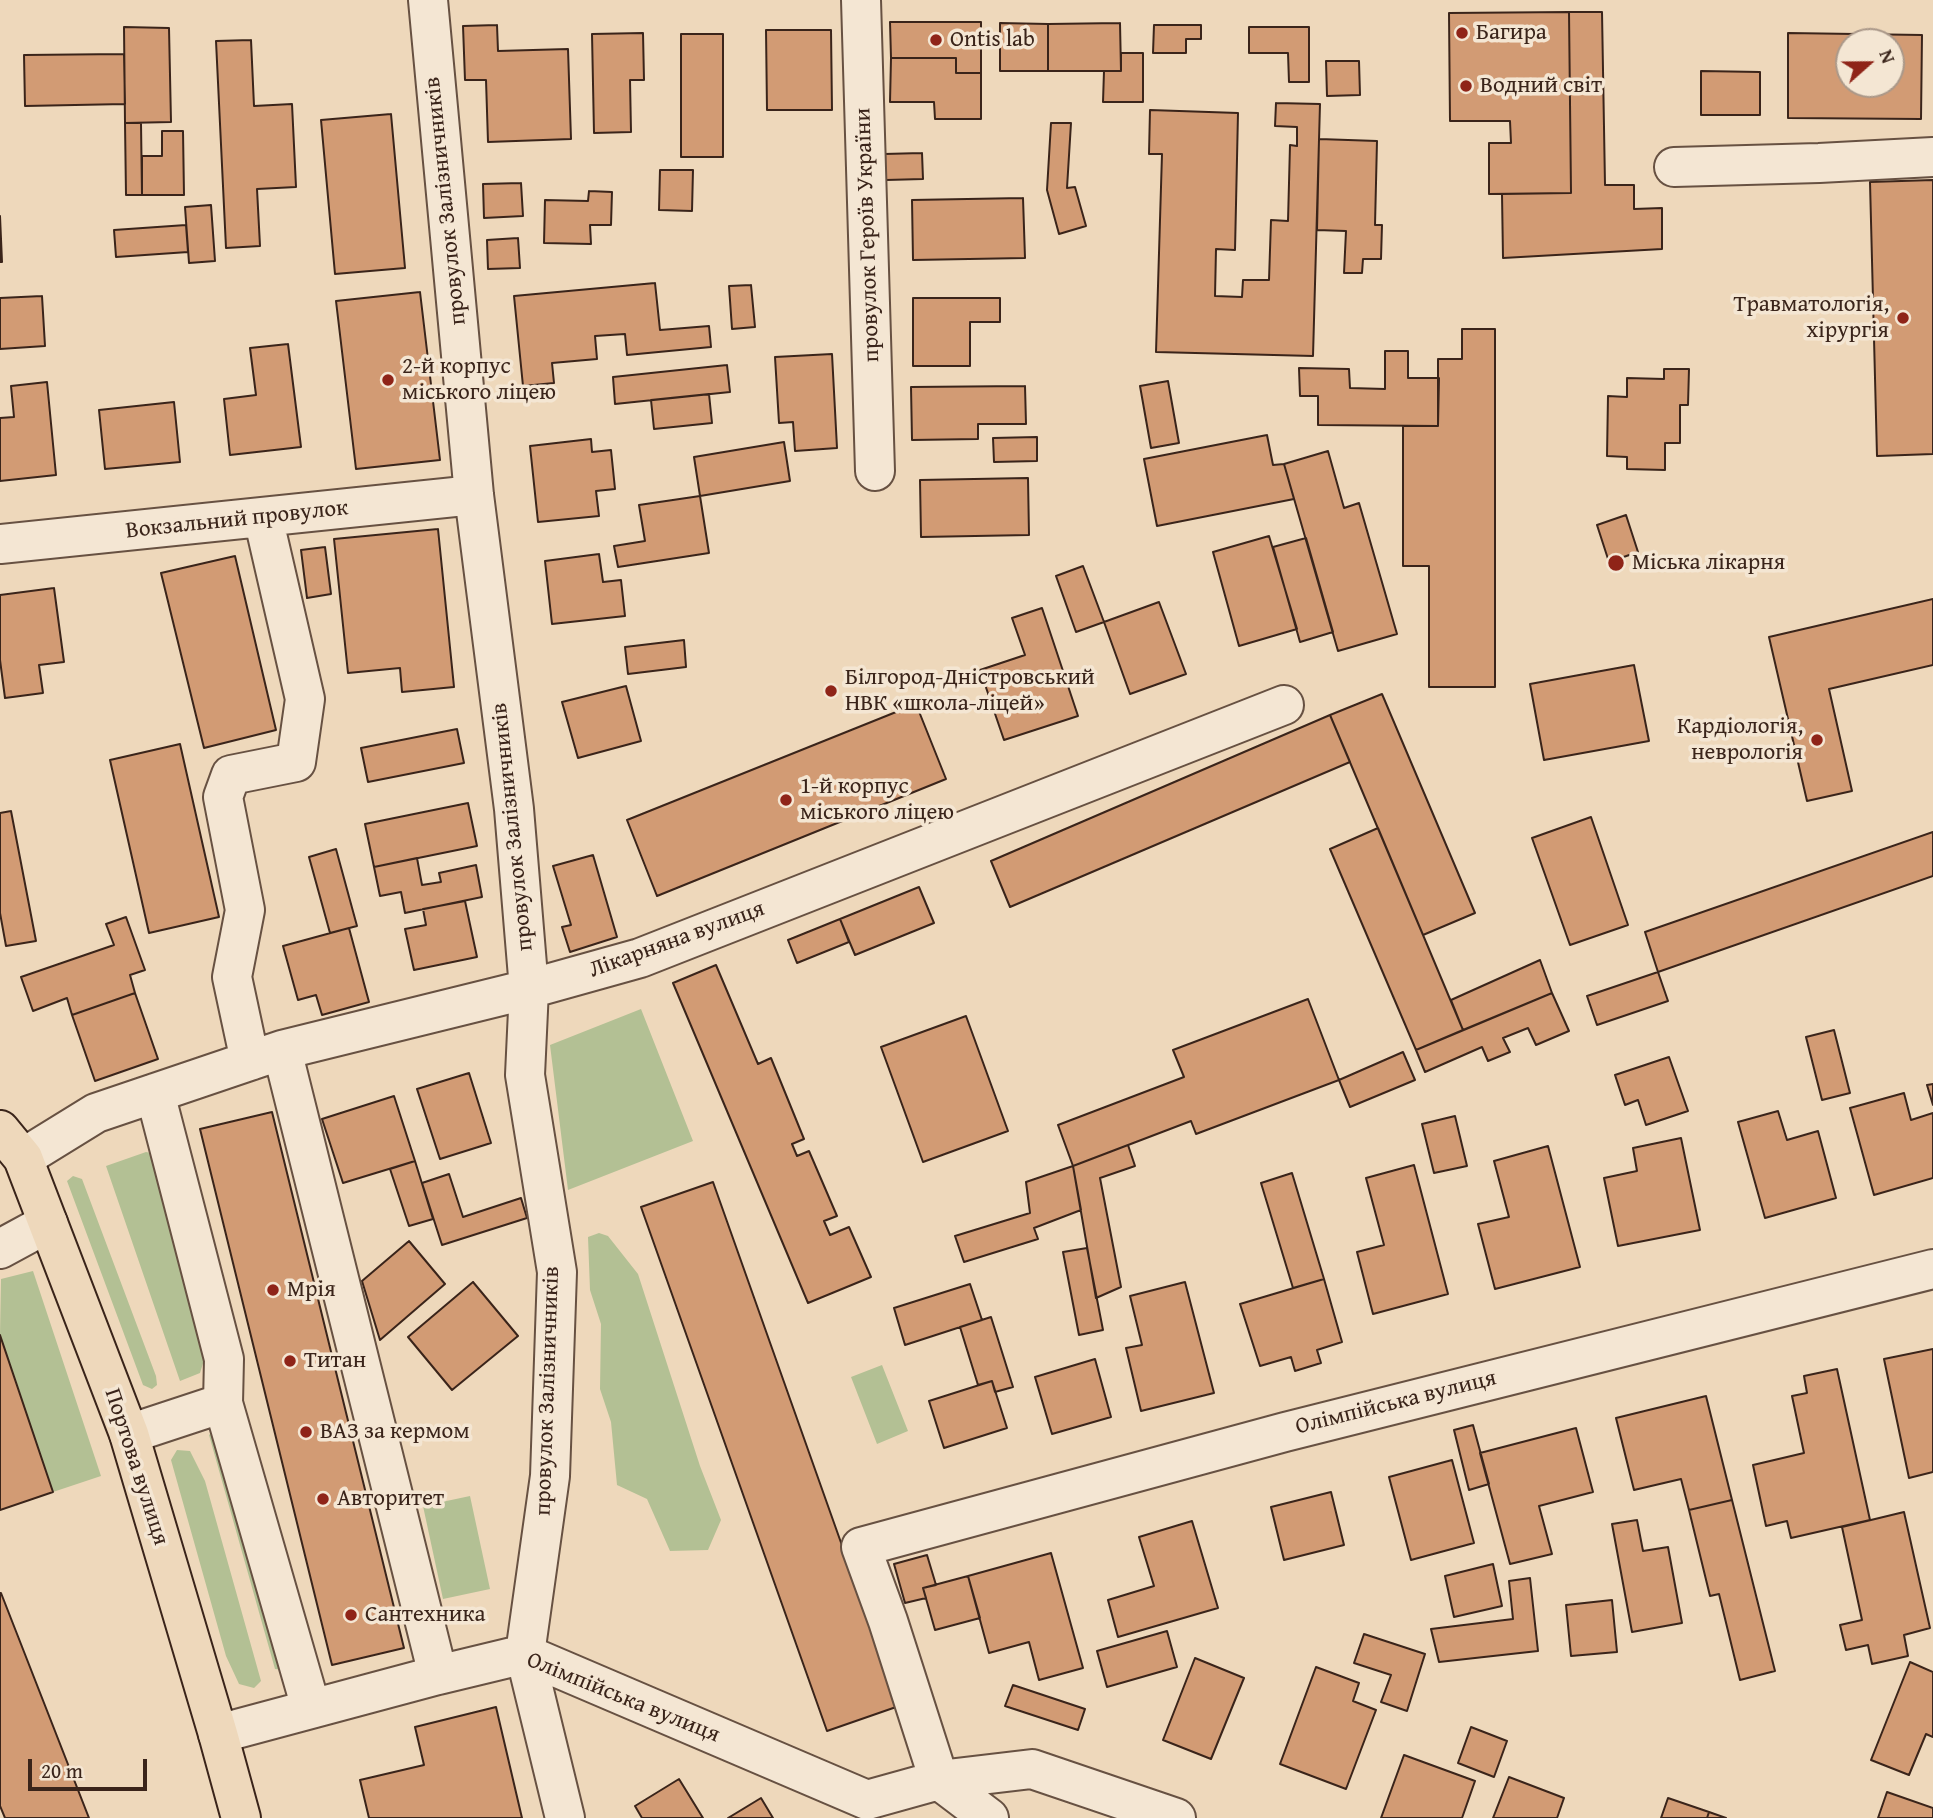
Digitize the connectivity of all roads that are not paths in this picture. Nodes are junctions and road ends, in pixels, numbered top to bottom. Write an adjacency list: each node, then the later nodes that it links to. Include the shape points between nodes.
1 (428, 0): 6 (street, провулок Залізничників)
2 (861, 0): 5 (street, провулок Героїв України)
3 (1933, 157): 4 (street)
4 (1674, 167)
5 (875, 471)
6 (474, 495): 7 (street, Вокзальний провулок); 10 (street, провулок Залізничників, via 514,809)
7 (262, 517): 8 (street, Вокзальний провулок); 11 (street, via 305,699 296,762 231,775 222,797 245,910 232,977)
8 (0, 544)
9 (1284, 705): 10 (street, Лікарняна вулиця, via 640,958)
10 (529, 989): 11 (street, Лікарняна вулиця); 19 (street, провулок Залізничників, via 525,1075 557,1272 550,1476)
11 (266, 1056): 12 (street, Лікарняна вулиця); 20 (street)
12 (155, 1093): 13 (street, Лікарняна вулиця); 17 (street, via 224,1359)
13 (11, 1144): 14 (main road, Портова вулиця)
14 (48, 1223): 15 (street); 18 (main road, Портова вулиця)
15 (0, 1249)
16 (1933, 1269): 23 (street, Олімпійська вулиця, via 1284,1432 861,1547)
17 (223, 1404): 18 (street); 21 (street)
18 (129, 1434): 22 (main road, Портова вулиця)
19 (525, 1654): 20 (street, Олімпійська вулиця); 23 (street, Олімпійська вулиця, via 867,1800); 25 (street)
20 (438, 1675): 21 (street, Олімпійська вулиця)
21 (311, 1708): 22 (street, Олімпійська вулиця)
22 (218, 1734): 24 (main road, Портова вулиця)
23 (939, 1780): 26 (street); 27 (street, Олімпійська вулиця, via 1032,1769)
24 (241, 1818)
25 (565, 1818)
26 (989, 1818)
27 (1176, 1818)

